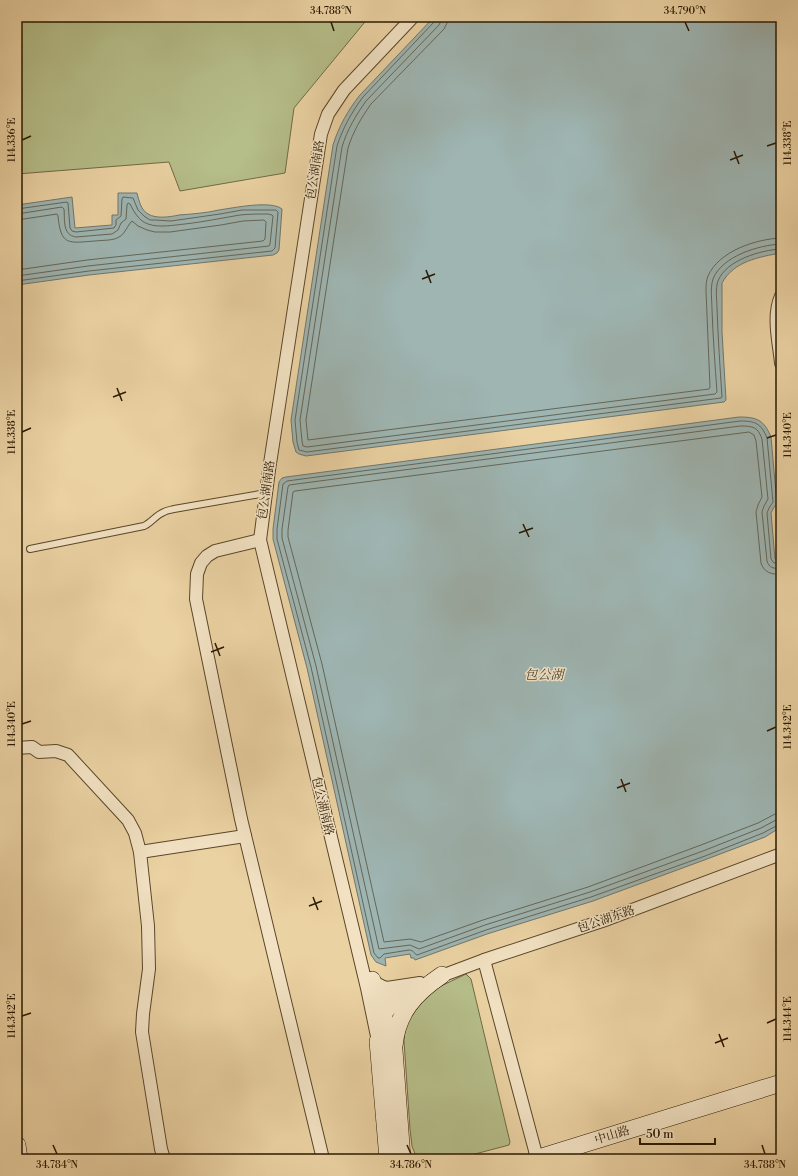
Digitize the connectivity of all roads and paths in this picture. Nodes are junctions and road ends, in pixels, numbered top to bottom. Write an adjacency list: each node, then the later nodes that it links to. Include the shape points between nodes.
1 (413, 17): 4 (street, 包公湖南路, via 344,90 328,114 321,134)
2 (781, 296): 3 (street, via 777,325)
3 (781, 363)
4 (266, 493): 5 (street, 包公湖南路); 6 (lane, via 174,509 164,512 144,526)
5 (260, 540): 8 (street, via 215,551 201,563 197,574 196,599); 13 (street, 包公湖南路, via 359,961)
6 (30, 549)
7 (17, 748): 9 (street, via 32,747 39,752 56,751 68,755 128,820)
8 (245, 836): 9 (street); 22 (street)
9 (140, 852): 21 (street, via 148,926 149,970 142,1032)
10 (781, 854): 11 (street, 包公湖东路, via 608,919)
11 (484, 960): 12 (street, 包公湖东路); 25 (street)
12 (427, 983): 13 (street, 包公湖东路, via 387,988 376,984); 13 (street, via 392,996); 14 (street, 包公湖东路, via 395,1005); 16 (main road, via 397,1025)
13 (372, 988): 14 (main road); 15 (street)
14 (384, 1017): 15 (street, 包公湖东路, via 378,1030); 16 (main road)
15 (378, 1041): 23 (main road)
16 (394, 1050): 24 (main road)
17 (781, 1083): 25 (main road, 中山路)
18 (781, 1095): 26 (main road, 中山路)
19 (17, 1145): 20 (main road)
20 (19, 1159)
21 (164, 1159)
22 (323, 1159)
23 (388, 1159)
24 (402, 1159)
25 (536, 1159)
26 (575, 1159)

